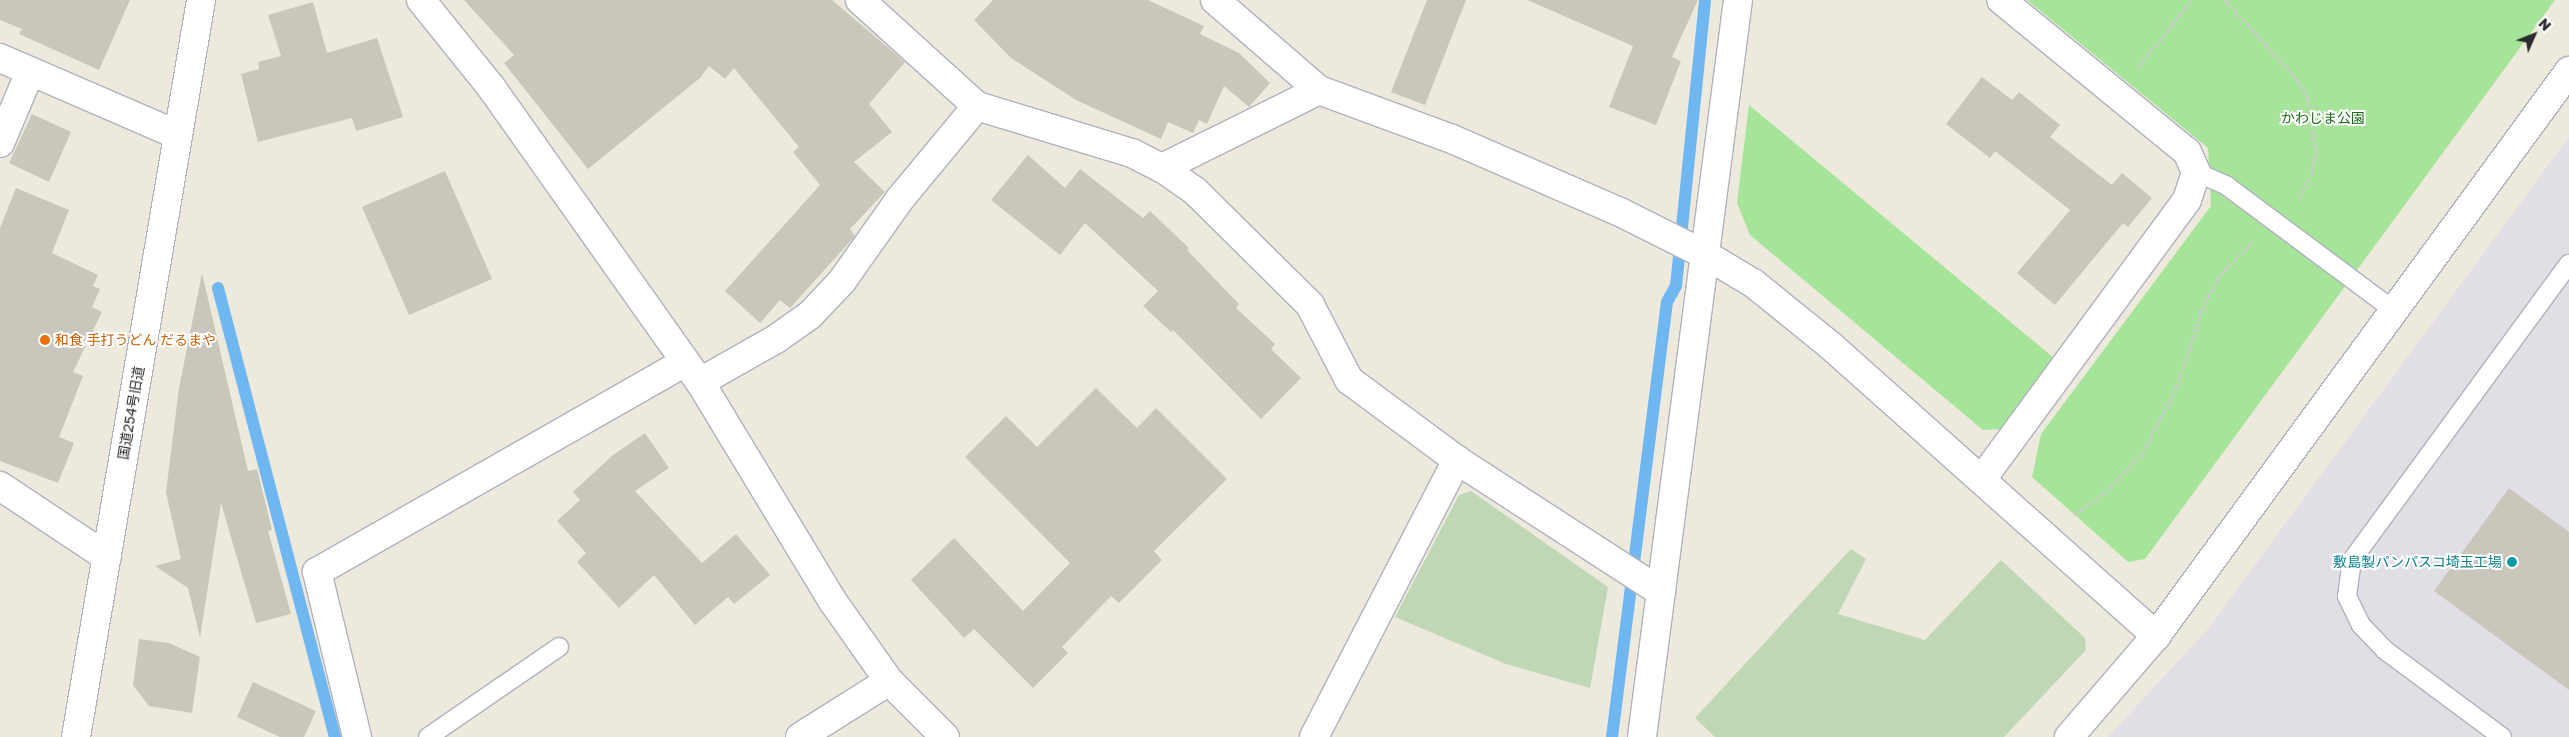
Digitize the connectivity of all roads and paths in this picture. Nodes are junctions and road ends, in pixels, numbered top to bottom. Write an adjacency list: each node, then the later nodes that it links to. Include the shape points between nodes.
1 (201, 0): 15 (street, 国道254号旧道)
2 (421, 0): 23 (street, via 491,87)
3 (860, 0): 14 (street)
4 (1215, 0): 12 (street)
5 (1738, 0): 20 (street)
6 (2001, 0): 13 (street)
7 (2192, 0): 13 (path)
8 (2225, 0): 19 (path, via 2297,79 2308,98 2314,126 2312,172 2298,203)
9 (0, 58): 11 (street)
10 (2569, 71): 22 (street)
11 (30, 72): 15 (street); 16 (street)
12 (1319, 90): 17 (street); 20 (street, via 1452,139 1620,212)
13 (2116, 94): 18 (street, via 2187,152)
14 (977, 106): 17 (street, via 1132,153); 23 (street, via 900,199 842,281 810,315 776,339)
15 (178, 135): 28 (street, 国道254号旧道)
16 (0, 143)
17 (1162, 168): 24 (street, via 1194,191 1310,305 1350,380)
18 (2196, 172): 19 (lane, via 2227,186); 25 (street, via 2187,200)
19 (2277, 223): 22 (lane); 27 (path, via 2248,245 2220,275 2202,310 2176,388 2142,454 2101,496)
20 (1706, 255): 25 (street, via 1753,284 1831,346); 29 (street)
21 (2569, 264): 41 (lane, via 2352,560 2347,596 2361,624 2385,650)
22 (2396, 312): 30 (street)
23 (693, 372): 32 (street, via 834,602); 34 (street, via 317,572)
24 (1457, 460): 29 (street); 38 (street)
25 (1982, 479): 27 (street)
26 (0, 486): 28 (street)
27 (2046, 536): 30 (street)
28 (106, 557): 33 (street, 国道254号旧道)
29 (1641, 579): 39 (street)
30 (2156, 636): 40 (street)
31 (559, 647): 35 (lane)
32 (889, 681): 36 (street); 37 (street)
33 (76, 737)
34 (357, 737)
35 (428, 737)
36 (800, 737)
37 (945, 737)
38 (1314, 737)
39 (1642, 737)
40 (2069, 737)
41 (2502, 737)

